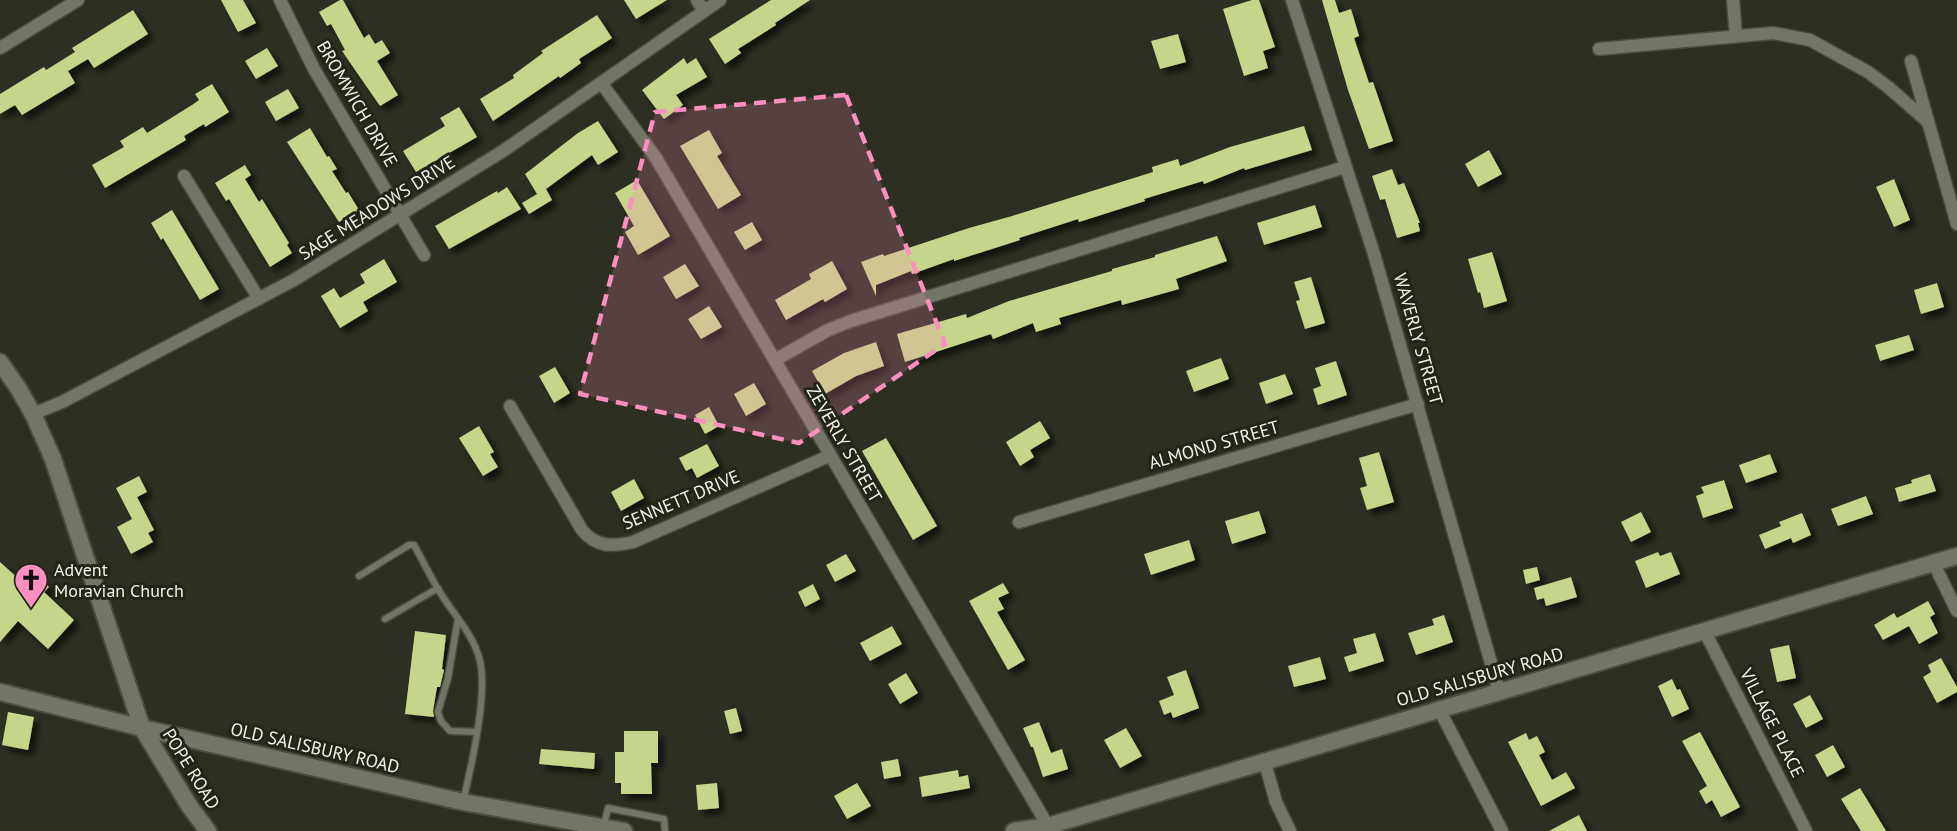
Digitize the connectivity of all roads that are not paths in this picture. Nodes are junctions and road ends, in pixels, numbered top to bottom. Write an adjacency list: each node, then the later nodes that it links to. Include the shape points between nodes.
1 (78, 0): 8 (street)
2 (279, 0): 15 (street, BROMWICH DRIVE, via 314,69)
3 (720, 0): 6 (street, SAGE MEADOWS DRIVE)
4 (1292, 0): 13 (street, WAVERLY STREET)
5 (1733, 0): 7 (street)
6 (700, 5): 11 (street, SAGE MEADOWS DRIVE)
7 (1736, 36): 9 (street); 12 (street, via 1773,33 1810,40 1868,72)
8 (0, 48)
9 (1599, 49)
10 (1911, 61): 12 (street)
11 (602, 84): 15 (street, SAGE MEADOWS DRIVE); 19 (street, ZEVERLY STREET, via 656,158)
12 (1928, 122): 16 (street)
13 (1345, 167): 19 (street, via 851,321); 21 (street, WAVERLY STREET)
14 (184, 176): 18 (street)
15 (401, 214): 17 (street, BROMWICH DRIVE); 18 (street, SAGE MEADOWS DRIVE)
16 (1957, 224)
17 (424, 255)
18 (259, 298): 23 (street, SAGE MEADOWS DRIVE)
19 (776, 360): 24 (street, ZEVERLY STREET)
20 (0, 362): 23 (main road, POPE ROAD)
21 (1418, 404): 25 (street, ALMOND STREET); 34 (street, WAVERLY STREET)
22 (510, 406): 24 (street, SENNETT DRIVE, via 582,530 589,539 604,545 633,542)
23 (33, 414): 37 (main road, POPE ROAD, via 53,459)
24 (829, 456): 42 (street, ZEVERLY STREET)
25 (1019, 522)
26 (1957, 556): 27 (main road, OLD SALISBURY ROAD)
27 (1934, 564): 30 (street); 33 (main road, OLD SALISBURY ROAD)
28 (358, 576): 29 (lane, via 414,545)
29 (438, 588): 31 (lane); 32 (lane)
30 (1957, 610)
31 (385, 619)
32 (458, 619): 38 (lane, via 480,661 482,695); 38 (lane, via 438,712 450,731)
33 (1705, 632): 34 (main road, OLD SALISBURY ROAD); 49 (street, VILLAGE PLACE)
34 (1499, 691): 36 (main road, OLD SALISBURY ROAD)
35 (0, 692): 37 (main road, OLD SALISBURY ROAD)
36 (1439, 709): 39 (main road, OLD SALISBURY ROAD); 48 (street)
37 (142, 728): 40 (main road, OLD SALISBURY ROAD); 43 (main road, POPE ROAD)
38 (476, 732): 40 (lane)
39 (1265, 763): 42 (main road, OLD SALISBURY ROAD); 47 (street, via 1276,802)
40 (463, 802): 41 (main road, OLD SALISBURY ROAD)
41 (598, 828): 44 (main road, OLD SALISBURY ROAD); 45 (lane, via 608,808 664,819)
42 (1049, 829): 46 (main road, OLD SALISBURY ROAD)
43 (208, 831)
44 (624, 831)
45 (665, 831)
46 (1014, 831)
47 (1290, 831)
48 (1502, 831)
49 (1806, 831)

